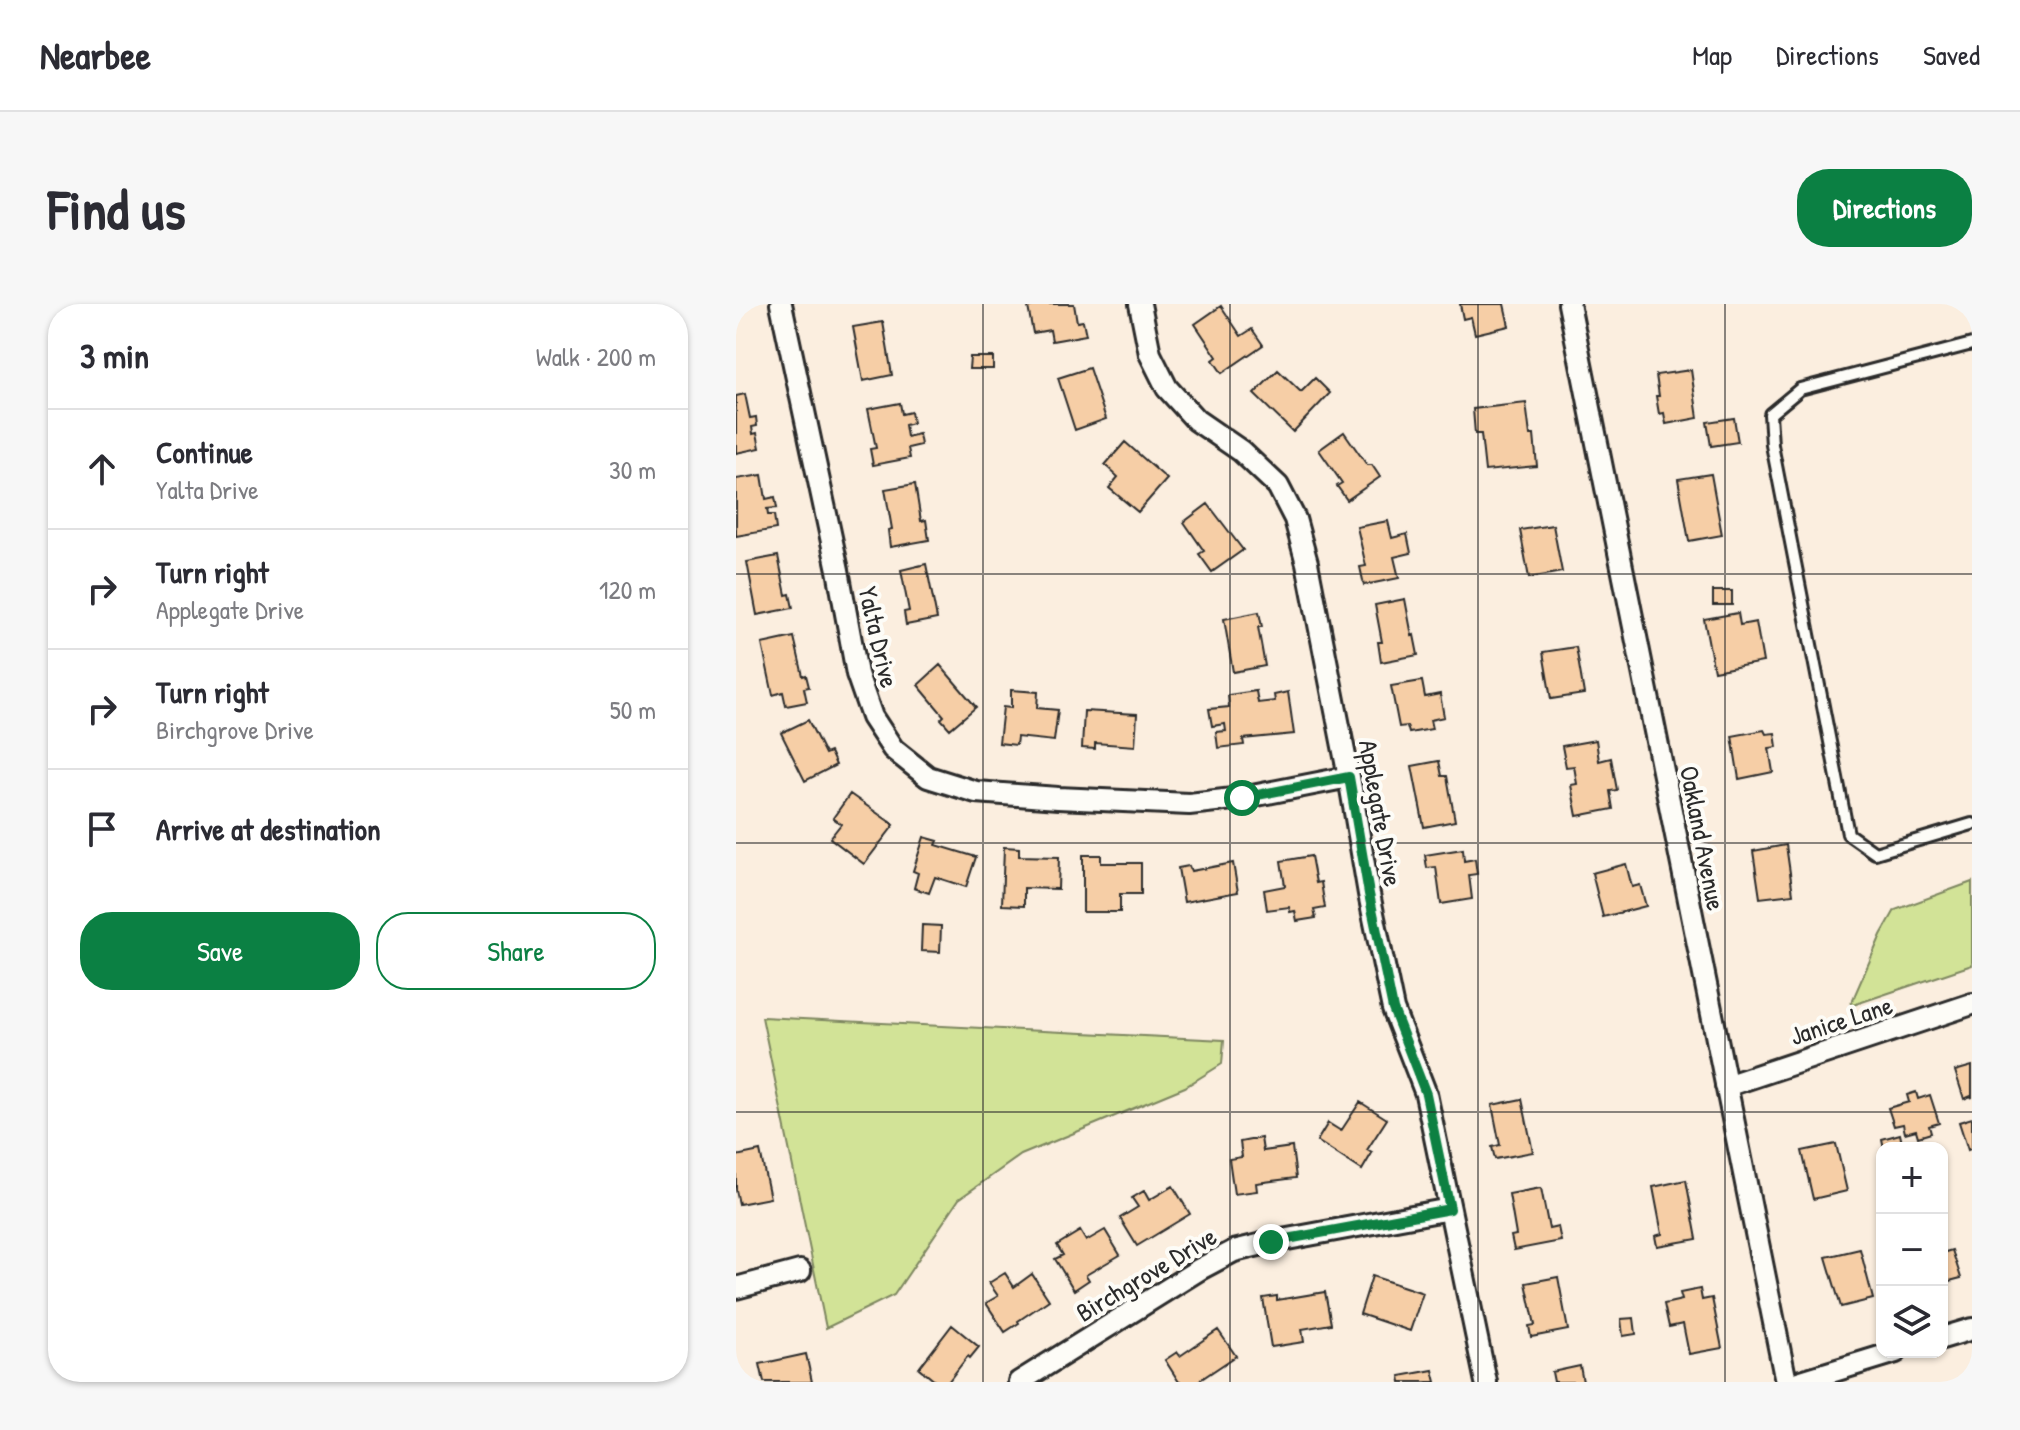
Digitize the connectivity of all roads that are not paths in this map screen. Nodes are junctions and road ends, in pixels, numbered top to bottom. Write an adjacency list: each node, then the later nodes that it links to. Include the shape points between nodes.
1 (781, 304): 5 (street, Yalta Drive, via 857,674 872,717 893,749 928,777 976,792 1058,798 1189,804)
2 (1140, 304): 5 (street, Applegate Drive, via 1150,354 1167,388 1196,420 1241,451 1278,486 1295,519)
3 (1569, 304): 8 (street, Oakland Avenue)
4 (1972, 344): 6 (lane, via 1800,389 1770,414 1848,834 1875,853)
5 (1349, 777): 9 (street, Applegate Drive, via 1393,1009 1426,1094)
6 (1972, 824)
7 (1972, 1004): 8 (street, Janice Lane)
8 (1726, 1086): 17 (street, Oakland Avenue)
9 (1450, 1209): 15 (street, Birchgrove Drive, via 1234,1251); 16 (street, Applegate Drive)
10 (800, 1271): 11 (street)
11 (736, 1288)
12 (1972, 1329): 13 (street)
13 (1948, 1336)
14 (1876, 1358): 18 (street)
15 (1019, 1382)
16 (1486, 1382)
17 (1786, 1382)
18 (1798, 1382)

